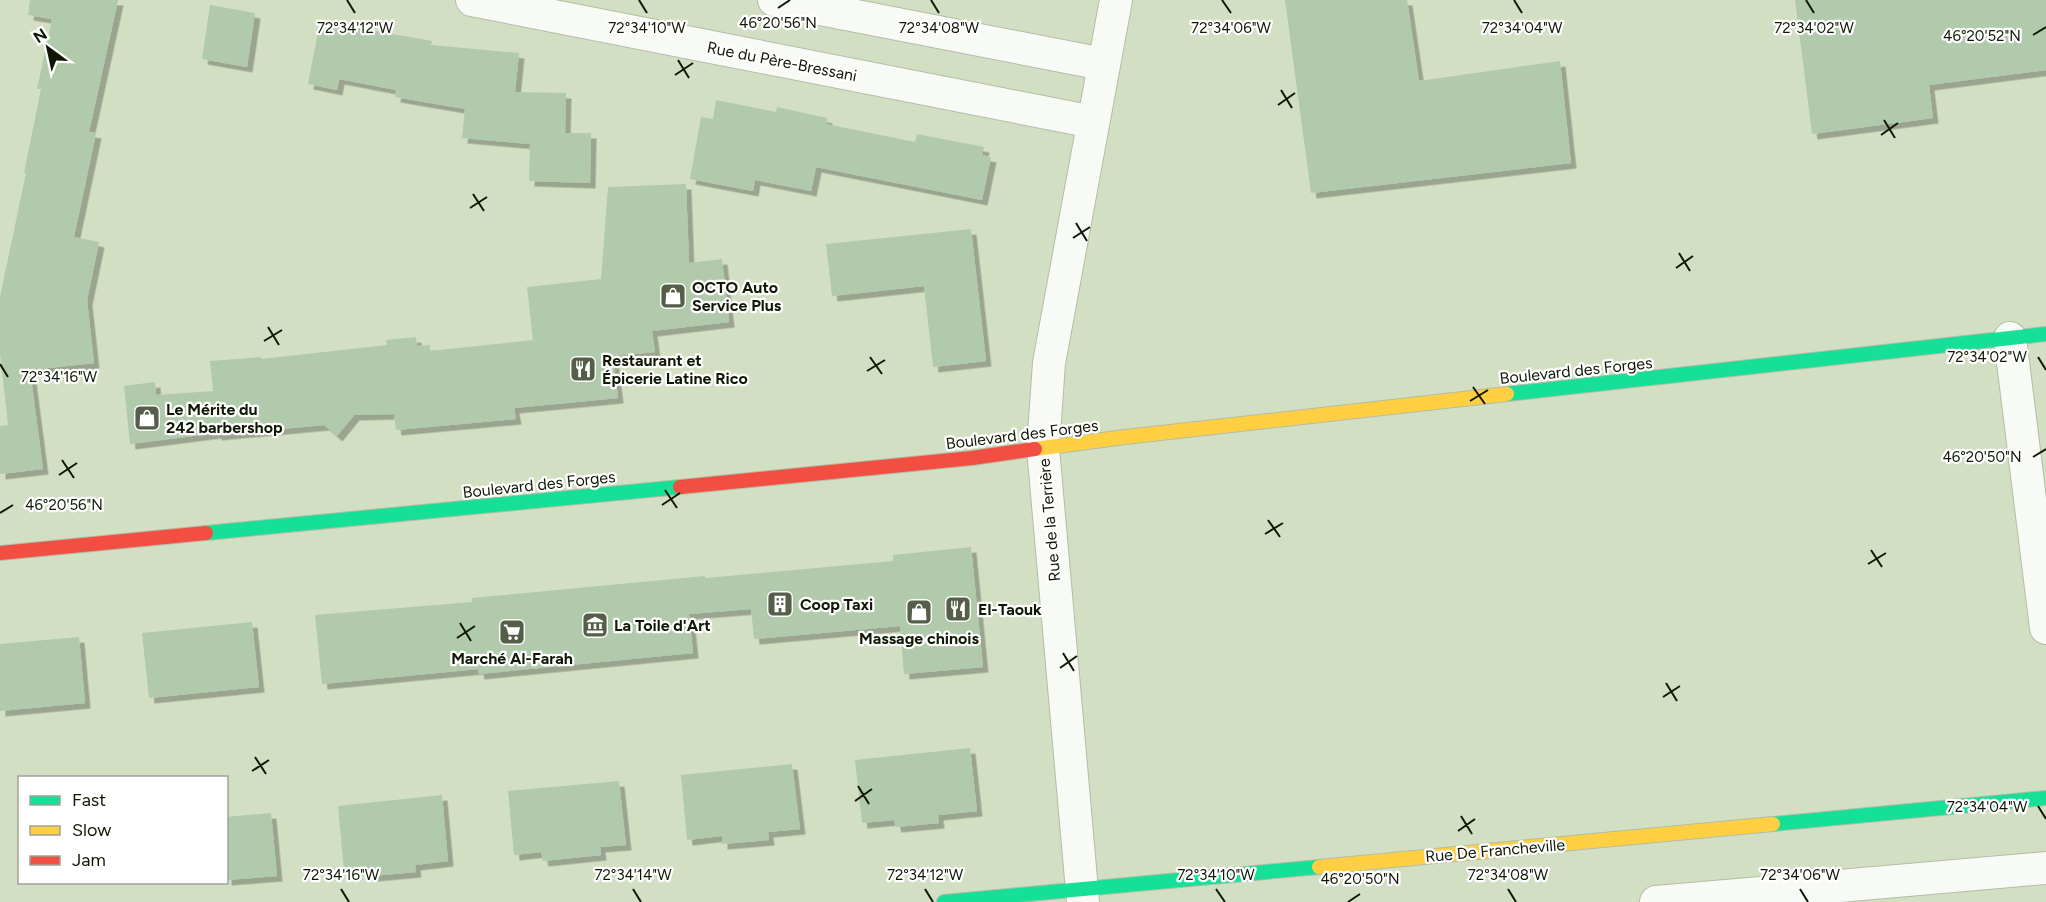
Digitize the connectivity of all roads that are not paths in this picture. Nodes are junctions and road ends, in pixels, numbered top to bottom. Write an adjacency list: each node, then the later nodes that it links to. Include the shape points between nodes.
1 (472, 0): 5 (street, Rue du Père-Bressani)
2 (774, 0): 4 (street)
3 (1116, 0): 4 (street, Rue de la Terrière)
4 (1104, 64): 5 (street, Rue de la Terrière)
5 (1093, 122): 8 (street, Rue de la Terrière, via 1049,363)
6 (2046, 334): 7 (main road, Boulevard des Forges)
7 (2010, 338): 8 (main road, Boulevard des Forges); 10 (street)
8 (1043, 448): 9 (main road, Boulevard des Forges); 13 (street, Rue de la Terrière)
9 (0, 553)
10 (2046, 628)
11 (2046, 798): 13 (main road, Rue De Francheville)
12 (2046, 868): 15 (street)
13 (1082, 896): 14 (main road, Rue De Francheville)
14 (944, 902)
15 (1656, 902)

